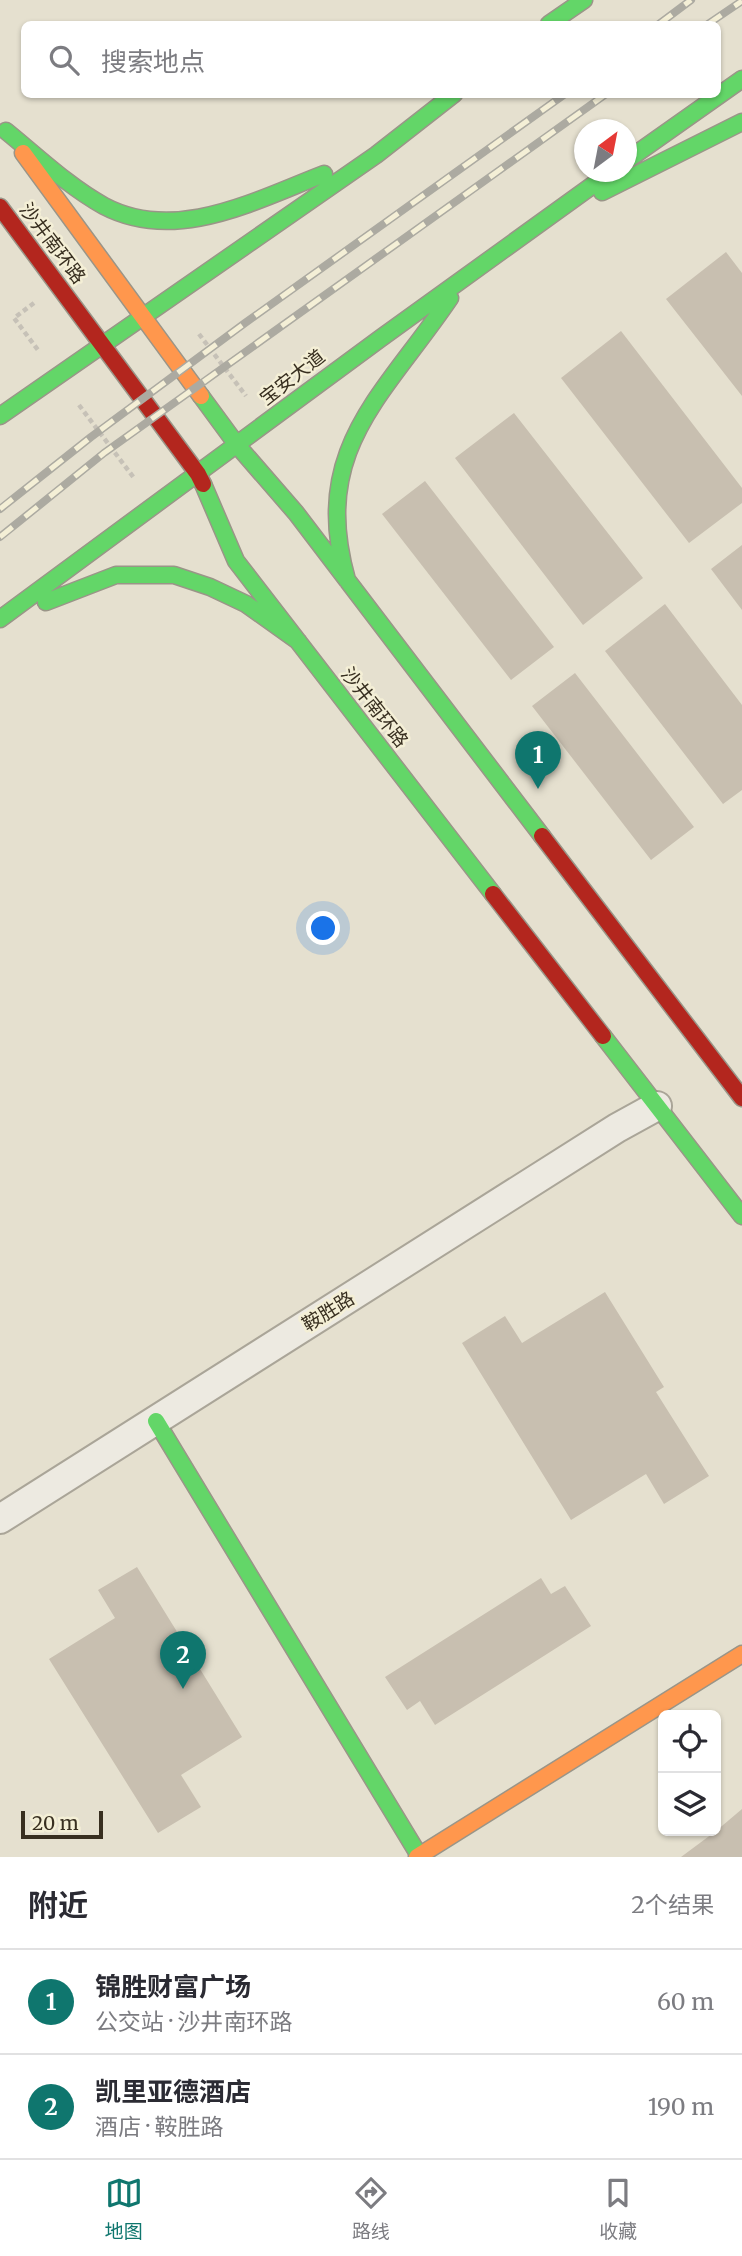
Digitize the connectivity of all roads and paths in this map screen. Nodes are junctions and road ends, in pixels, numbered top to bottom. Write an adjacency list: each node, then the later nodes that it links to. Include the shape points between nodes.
1 (557, 0): 3 (main road)
2 (584, 0): 4 (main road)
3 (535, 21)
4 (553, 21)
5 (742, 79): 6 (main road)
6 (721, 94)
7 (449, 98): 12 (main road)
8 (715, 98): 11 (main road)
9 (742, 122): 15 (main road)
10 (3, 127): 12 (main road, via 87,195 144,222 219,213); 18 (main road, 沙井南环路)
11 (637, 152)
12 (376, 155): 18 (main road)
13 (597, 182): 15 (main road, 宝安大道)
14 (0, 206): 20 (main road, 沙井南环路)
15 (537, 224): 16 (main road, 宝安大道)
16 (469, 273): 25 (main road, 宝安大道); 28 (main road, via 352,439 336,498 337,540)
17 (43, 296): 21 (path, via 14,318)
18 (143, 317): 20 (main road); 25 (main road, 沙井南环路)
19 (200, 334): 22 (path)
20 (103, 345): 24 (main road); 26 (main road, 沙井南环路)
21 (38, 350)
22 (249, 400)
23 (79, 405): 27 (path)
24 (0, 416)
25 (237, 445): 26 (main road, 宝安大道); 28 (main road, 沙井南环路)
26 (198, 474): 29 (main road, 宝安大道); 30 (main road, 沙井南环路, via 236,561)
27 (134, 478)
28 (347, 580): 31 (main road, 沙井南环路)
29 (1, 619): 30 (main road, via 116,575 174,575 246,604)
30 (298, 641): 32 (main road, 沙井南环路)
31 (742, 1098)
32 (657, 1106): 33 (main road, 沙井南环路); 34 (street, 鞍胜路)
33 (742, 1216)
34 (156, 1420): 35 (street, 鞍胜路); 37 (main road)
35 (0, 1519)
36 (742, 1654): 37 (main road)
37 (419, 1857)

